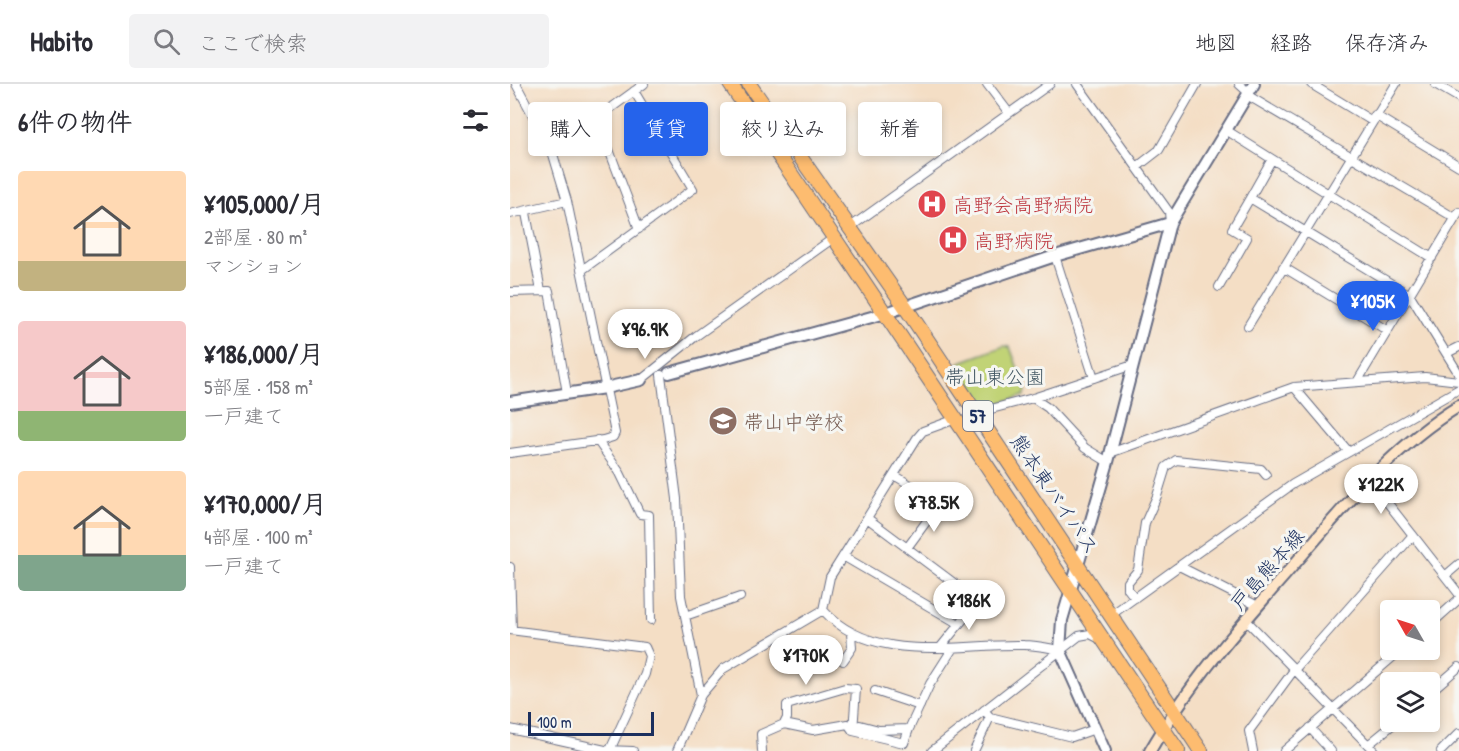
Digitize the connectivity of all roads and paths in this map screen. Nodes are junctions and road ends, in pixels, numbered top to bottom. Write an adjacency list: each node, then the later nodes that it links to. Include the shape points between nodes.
1 (516, 84): 16 (street)
2 (644, 84): 13 (street)
3 (730, 84): 37 (highway, 熊本東バイパス / 57)
4 (749, 84): 34 (highway, 熊本東バイパス / 57)
5 (987, 84): 18 (street)
6 (1050, 84): 18 (street)
7 (1077, 84): 26 (street)
8 (1197, 84): 26 (street, via 1159,150)
9 (1239, 84): 14 (street)
10 (1311, 84): 19 (street)
11 (1435, 84): 15 (street)
12 (1393, 85): 19 (street)
13 (634, 91): 17 (street); 35 (street, via 693,189)
14 (1250, 91): 20 (street); 23 (street)
15 (1459, 98)
16 (528, 106)
17 (612, 107)
18 (1009, 113): 34 (street)
19 (1373, 118): 23 (street); 25 (street)
20 (1226, 130): 24 (street); 33 (street)
21 (554, 156): 29 (street)
22 (611, 156): 35 (street)
23 (1350, 156): 27 (street); 32 (street)
24 (1272, 159): 27 (street); 28 (street)
25 (1459, 166)
26 (1137, 167): 33 (street, via 1169,212)
27 (1328, 194): 36 (street); 39 (street)
28 (1250, 198): 36 (street); 42 (street, via 1232,229 1247,238)
29 (567, 201): 30 (street); 41 (street)
30 (526, 213): 31 (street); 43 (street)
31 (510, 214)
32 (1457, 215): 39 (street)
33 (1170, 223): 38 (street); 52 (street)
34 (849, 228): 46 (highway, 熊本東バイパス / 57)
35 (639, 229): 41 (street)
36 (1306, 231): 40 (street); 45 (street)
37 (835, 237): 47 (highway, 熊本東バイパス / 57); 56 (street)
38 (1055, 256): 46 (street); 55 (street)
39 (1431, 258): 45 (street)
40 (1283, 267): 48 (street); 49 (street)
41 (582, 270): 60 (street)
42 (1219, 287)
43 (541, 291): 44 (street); 62 (street, via 549,291)
44 (510, 292)
45 (1410, 295): 49 (street); 51 (street)
46 (904, 305): 47 (street); 66 (highway, 熊本東バイパス / 57)
47 (886, 313): 53 (street); 67 (highway, 熊本東バイパス / 57)
48 (1248, 326)
49 (1388, 331): 58 (street)
50 (1459, 347): 51 (street)
51 (1448, 353): 54 (street)
52 (1133, 365): 55 (street); 71 (street)
53 (665, 374): 56 (street); 92 (street)
54 (1459, 374)
55 (1094, 378): 63 (street)
56 (641, 380): 60 (street)
57 (1459, 381): 58 (street, via 1425,378)
58 (1357, 382): 59 (street)
59 (1294, 387): 69 (street); 71 (street)
60 (605, 388): 62 (street); 68 (street, via 615,433 613,437)
61 (1459, 389): 69 (street)
62 (567, 393): 64 (street)
63 (1033, 398): 66 (street); 71 (street, via 1044,404 1085,448)
64 (510, 402)
65 (1459, 406): 74 (main road, 戸島熊本線, via 1415,436)
66 (976, 413): 79 (highway, 熊本東バイパス / 57)
67 (956, 419): 72 (street, via 923,431); 84 (highway, 熊本東バイパス / 57)
68 (597, 440): 70 (street); 94 (street, via 620,473 640,514 649,515)
69 (1349, 452): 81 (street, via 1293,484)
70 (510, 453)
71 (1109, 458): 79 (street)
72 (894, 475): 75 (street); 77 (street, via 940,503)
73 (1266, 475): 87 (street, via 1261,469 1176,460 1166,466 1145,523 1138,570 1128,582)
74 (1369, 479): 76 (street); 89 (main road, 戸島熊本線)
75 (867, 518): 77 (street); 78 (street)
76 (1413, 535): 83 (street); 106 (street)
77 (907, 548): 96 (street, via 978,601)
78 (843, 556): 90 (street, via 830,577); 96 (street)
79 (1078, 563): 84 (street); 91 (highway, 熊本東バイパス / 57)
80 (1459, 564): 83 (street)
81 (1179, 566): 87 (street); 89 (street)
82 (510, 567): 97 (street)
83 (1445, 576): 85 (street)
84 (1070, 590): 99 (highway, 熊本東バイパス / 57); 102 (street)
85 (1459, 594)
86 (740, 597): 92 (street)
87 (1135, 597): 91 (street)
88 (1459, 599): 93 (street)
89 (1258, 606): 95 (main road, 戸島熊本線)
90 (823, 610): 98 (street); 109 (street, via 735,660)
91 (1111, 615): 112 (highway, 熊本東バイパス / 57)
92 (685, 616): 109 (street)
93 (1440, 616)
94 (651, 620)
95 (1246, 620): 106 (street); 112 (main road, 戸島熊本線)
96 (959, 624): 100 (street)
97 (511, 630): 126 (street, via 645,647 649,656 645,674)
98 (851, 633): 100 (street, via 886,644); 104 (street, via 852,648)
99 (1100, 639): 102 (street, via 1090,634 1079,636); 120 (highway, 熊本東バイパス / 57)
100 (940, 648): 101 (street)
101 (952, 648): 102 (street, via 1025,645); 110 (street)
102 (1060, 650): 113 (street); 119 (street)
103 (1389, 660): 111 (street)
104 (843, 661)
105 (1459, 667): 107 (street)
106 (1294, 670): 111 (street); 136 (street, via 1249,731)
107 (1440, 683)
108 (875, 691): 110 (street)
109 (701, 695): 128 (street)
110 (920, 706): 118 (street)
111 (1332, 709): 116 (street); 125 (street)
112 (1175, 710): 120 (main road, 戸島熊本線); 135 (highway, 熊本東バイパス / 57)
113 (987, 713): 119 (street, via 1072,737); 130 (street); 131 (street)
114 (784, 724): 121 (street, via 813,730 848,724); 121 (street, via 787,705 845,688 856,689); 129 (street, via 761,734)
115 (860, 725): 118 (street, via 879,730)
116 (1310, 728): 137 (street); 138 (street)
117 (510, 729): 126 (street)
118 (909, 729): 124 (street)
119 (1095, 729): 132 (street)
120 (1163, 729): 133 (main road, 戸島熊本線); 134 (highway, 熊本東バイパス / 57)
121 (853, 731): 124 (street)
122 (1386, 732): 125 (street)
123 (1459, 733): 139 (street)
124 (906, 747)
125 (1371, 748)
126 (610, 750): 127 (street)
127 (633, 751)
128 (677, 751)
129 (762, 751)
130 (932, 751)
131 (974, 751)
132 (1104, 751)
133 (1150, 751)
134 (1178, 751)
135 (1202, 751)
136 (1253, 751)
137 (1284, 751)
138 (1331, 751)
139 (1441, 751)

